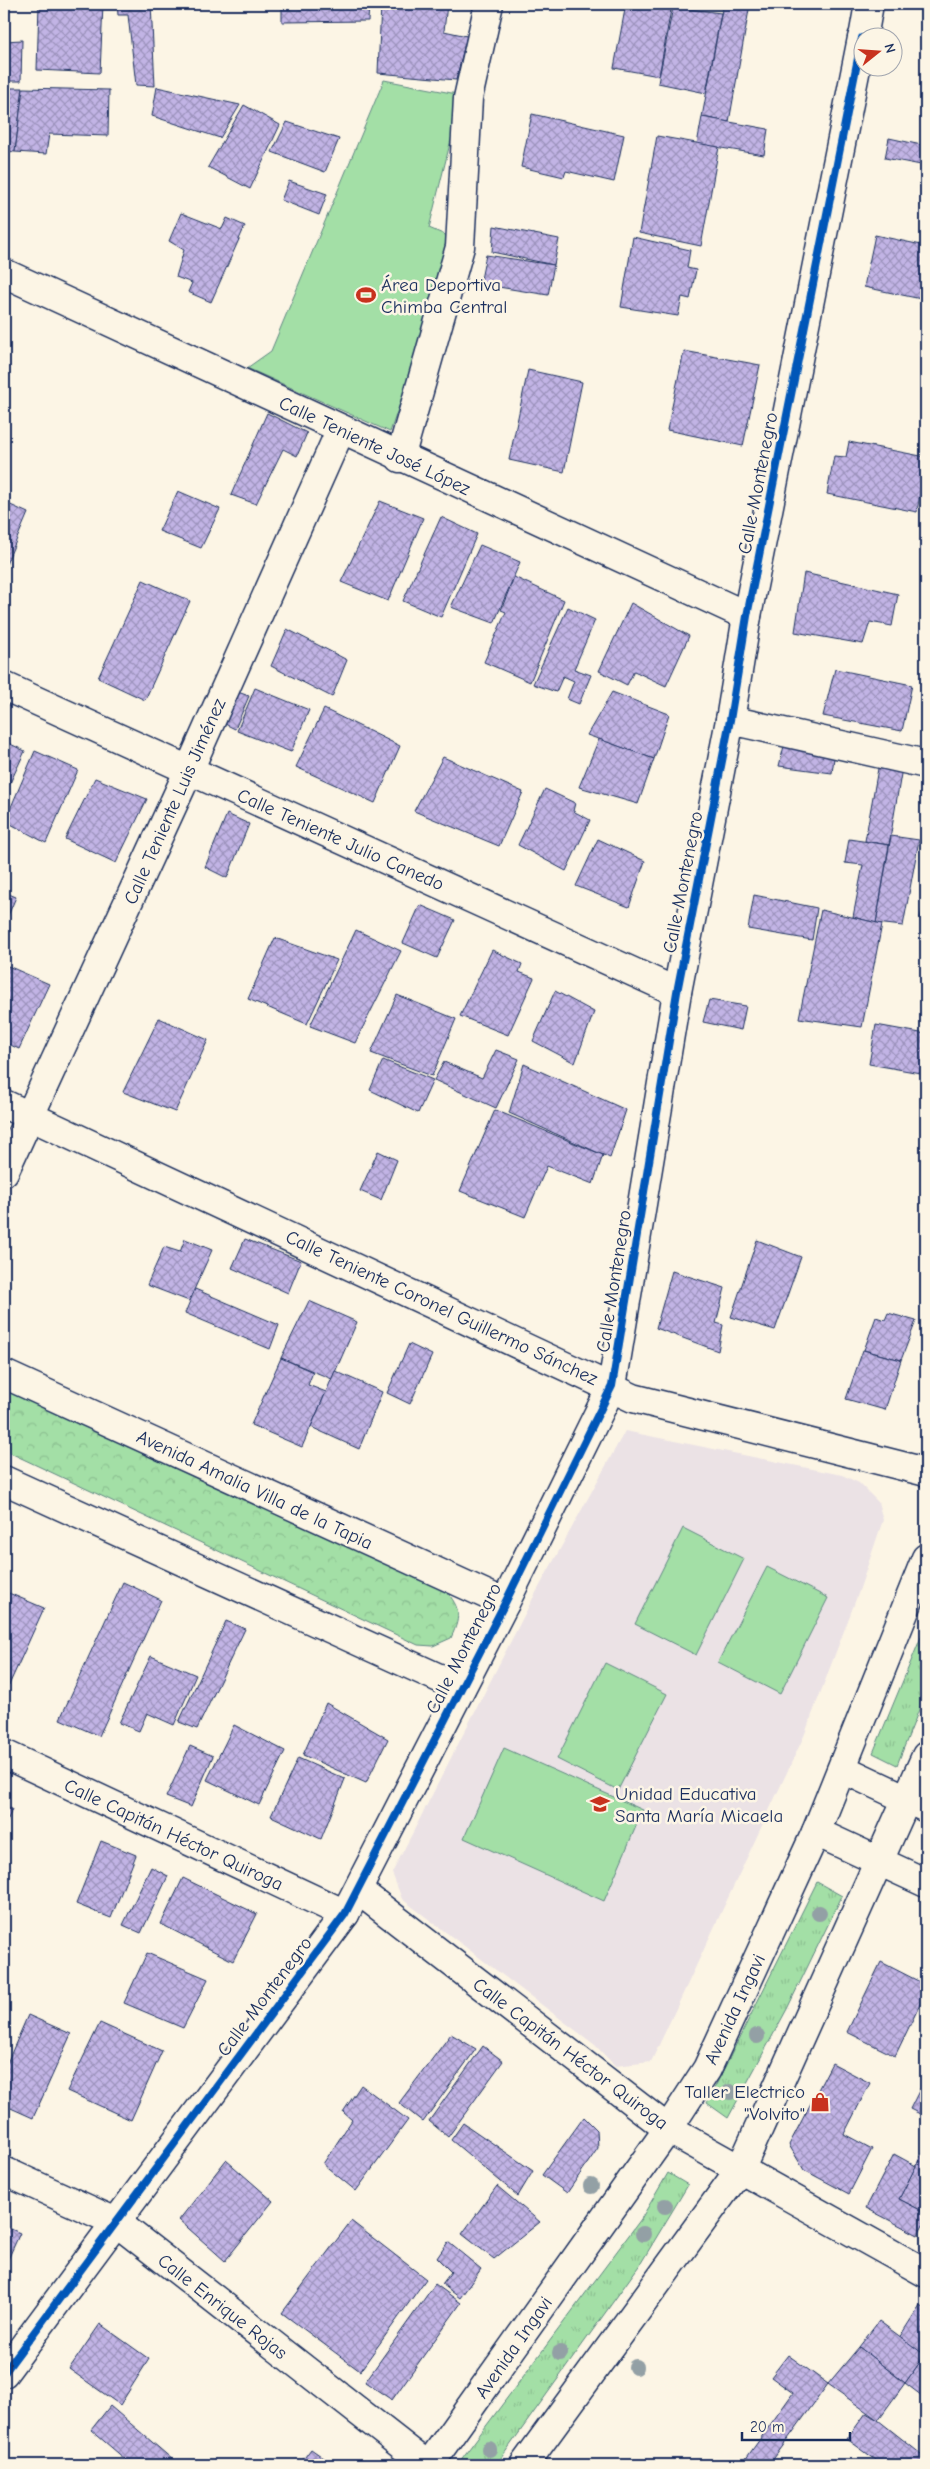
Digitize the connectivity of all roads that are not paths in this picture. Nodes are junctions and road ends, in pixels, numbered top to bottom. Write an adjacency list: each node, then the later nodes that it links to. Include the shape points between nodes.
1 (489, 4): 7 (main road, via 468,98 460,247)
2 (870, 4): 3 (main road, Calle Montenegro)
3 (865, 28)
4 (855, 78): 8 (main road, Calle Montenegro)
5 (4, 273): 6 (main road, Calle Teniente José López)
6 (341, 429): 7 (main road, Calle Teniente José López); 12 (main road, Calle Teniente Luis Jiménez)
7 (400, 458): 8 (main road, Calle Teniente José López)
8 (747, 616): 10 (main road, Calle Montenegro)
9 (4, 686): 12 (main road, Calle Teniente Julio Canedo)
10 (730, 720): 11 (main road); 13 (main road, Calle Montenegro)
11 (926, 764)
12 (189, 770): 13 (main road, Calle Teniente Julio Canedo); 15 (main road, Calle Teniente Luis Jiménez)
13 (678, 992): 18 (main road, Calle Montenegro)
14 (4, 1104): 15 (main road, Calle Teniente Coronel Guillermo Sánchez)
15 (30, 1116): 16 (main road, Calle Teniente Luis Jiménez); 18 (main road, Calle Teniente Coronel Guillermo Sánchez)
16 (4, 1172)
17 (4, 1374): 22 (main road, Avenida Amalia Villa de la Tapia)
18 (612, 1386): 19 (main road, Calle Teniente Coronel Guillermo Sánchez, via 633,1398); 22 (main road, Calle Montenegro)
19 (926, 1472)
20 (4, 1480): 23 (main road)
21 (926, 1558): 26 (main road, Avenida Ingavi)
22 (505, 1603): 23 (main road, Calle Montenegro)
23 (461, 1688): 31 (main road, Calle Montenegro)
24 (4, 1754): 32 (main road, Calle Capitán Héctor Quiroga)
25 (926, 1756): 27 (main road)
26 (843, 1769): 27 (main road); 28 (main road, Avenida Ingavi)
27 (917, 1804): 29 (main road)
28 (816, 1832): 29 (main road); 33 (main road, Avenida Ingavi, via 707,2068)
29 (880, 1862): 30 (main road); 34 (main road)
30 (926, 1883)
31 (358, 1890): 32 (main road, Calle Montenegro); 33 (main road, Calle Capitán Héctor Quiroga)
32 (345, 1914): 36 (main road, Calle Montenegro)
33 (668, 2129): 34 (main road, Calle Capitán Héctor Quiroga); 39 (main road, Avenida Ingavi)
34 (741, 2168): 37 (main road, Calle Capitán Héctor Quiroga); 40 (main road)
35 (4, 2171): 36 (main road, Calle Enrique Rojas)
36 (116, 2222): 38 (main road, Calle Montenegro); 39 (main road, Calle Enrique Rojas)
37 (926, 2273)
38 (4, 2373)
39 (428, 2465)
40 (524, 2465)

